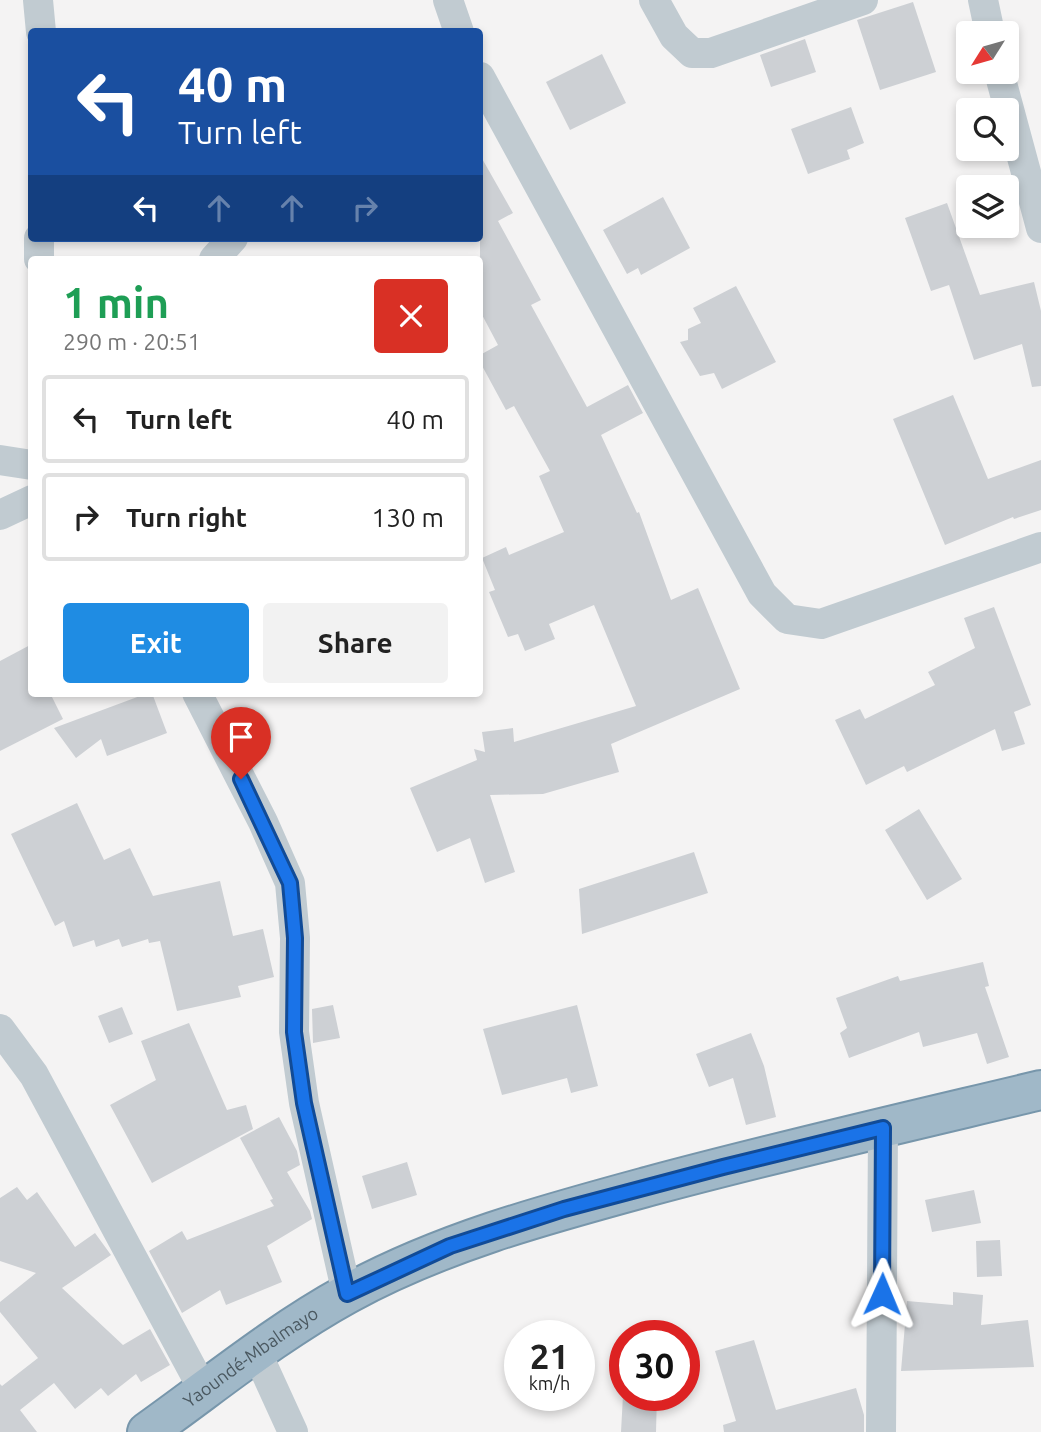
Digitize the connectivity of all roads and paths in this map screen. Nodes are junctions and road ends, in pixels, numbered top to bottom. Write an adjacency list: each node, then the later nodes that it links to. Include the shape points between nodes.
1 (38, 0): 7 (street)
2 (448, 0): 8 (street)
3 (654, 0): 4 (street, via 674,36 692,52 711,52)
4 (863, 0)
5 (983, 0): 6 (street)
6 (987, 21)
7 (41, 28)
8 (458, 28)
9 (483, 82): 18 (street, via 762,594 787,619 821,624)
10 (1002, 84): 11 (street)
11 (1041, 228)
12 (229, 242): 13 (street)
13 (217, 256)
14 (0, 460): 15 (street)
15 (28, 464)
16 (28, 502): 17 (street)
17 (0, 515)
18 (1041, 547)
19 (199, 697): 23 (street, via 290,883 295,938 294,1032 304,1103)
20 (0, 1028): 25 (street, via 34,1075)
21 (1041, 1090): 22 (highway, Yaoundé-Mbalmayo)
22 (883, 1128): 23 (highway, Yaoundé-Mbalmayo, via 564,1209 450,1246); 28 (street)
23 (347, 1294): 24 (highway, Yaoundé-Mbalmayo)
24 (256, 1351): 25 (highway, Yaoundé-Mbalmayo); 27 (street)
25 (204, 1391): 26 (highway, Yaoundé-Mbalmayo)
26 (147, 1432)
27 (293, 1432)
28 (881, 1432)

